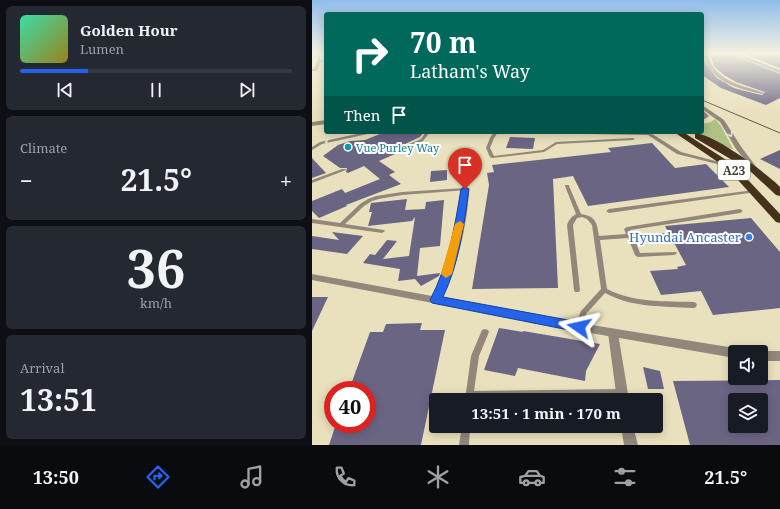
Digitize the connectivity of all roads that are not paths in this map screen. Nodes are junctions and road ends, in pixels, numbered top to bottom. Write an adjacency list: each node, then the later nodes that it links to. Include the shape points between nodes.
1 (718, 74): 2 (street, via 746,89)
2 (762, 93)
3 (704, 108): 19 (street, one-way to 19, via 722,121 739,149)
4 (324, 122): 5 (street)
5 (312, 124)
6 (363, 134): 14 (lane, one-way to 14, via 321,143)
7 (426, 134): 15 (lane, via 422,140)
8 (495, 134): 12 (lane, via 488,148 492,157 544,151 556,143)
9 (649, 134): 16 (lane, via 673,150)
10 (682, 134): 13 (highway, A23)
11 (694, 134): 19 (highway, A23)
12 (633, 139)
13 (699, 144): 16 (lane, via 700,152); 17 (highway, A23)
14 (312, 149)
15 (392, 152)
16 (689, 155): 17 (lane)
17 (731, 166): 23 (highway, A23)
18 (344, 170): 20 (lane)
19 (758, 172): 24 (highway, A23)
20 (312, 182)
21 (567, 186): 27 (lane)
22 (465, 189): 30 (lane, via 371,199); 39 (street, via 460,225 444,284)
23 (754, 191): 25 (lane); 28 (highway, A23)
24 (780, 193)
25 (609, 210)
26 (740, 211): 33 (lane, via 630,227 627,229)
27 (579, 215): 34 (lane, via 592,220); 37 (lane, via 572,219 570,225)
28 (780, 220)
29 (312, 221): 30 (lane)
30 (341, 225): 31 (lane)
31 (382, 231)
32 (664, 234): 33 (lane)
33 (630, 236): 34 (lane); 35 (lane, via 638,255)
34 (597, 238): 38 (lane)
35 (674, 254)
36 (312, 277): 39 (street)
37 (577, 290)
38 (604, 290): 40 (lane, via 614,297); 41 (lane, via 583,313)
39 (436, 300): 41 (street)
40 (694, 305)
41 (579, 327): 43 (street)
42 (485, 332): 47 (lane, via 476,356)
43 (613, 333): 44 (street); 48 (street)
44 (728, 352)
45 (768, 356): 46 (street)
46 (780, 356)
47 (471, 393)
48 (621, 393)
49 (465, 433): 51 (lane)
50 (629, 433): 52 (street)
51 (464, 445)
52 (631, 445)

